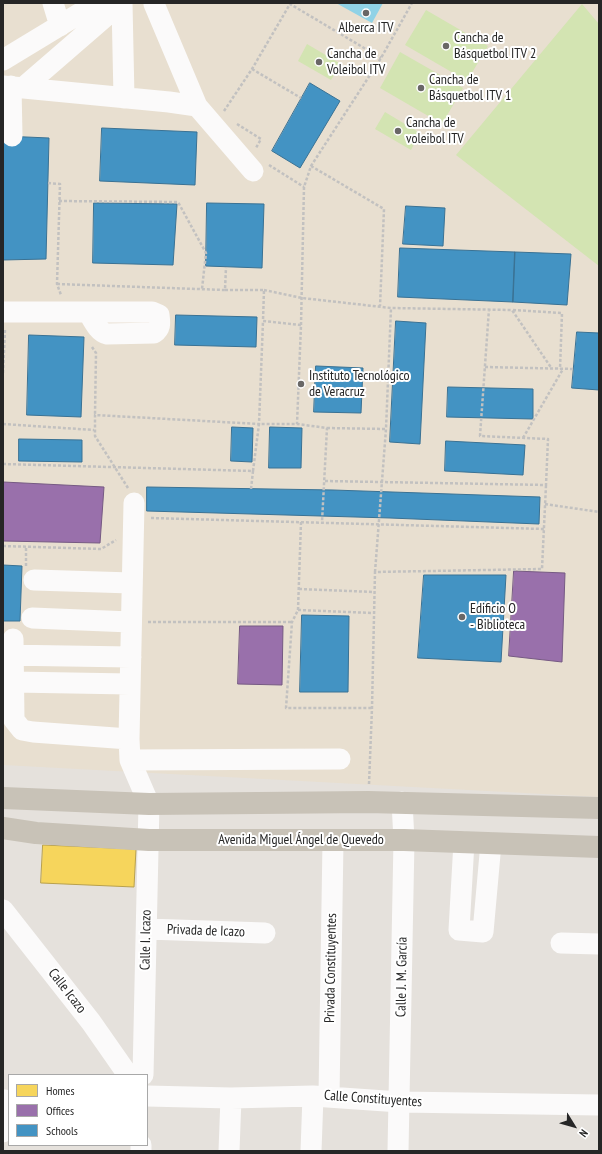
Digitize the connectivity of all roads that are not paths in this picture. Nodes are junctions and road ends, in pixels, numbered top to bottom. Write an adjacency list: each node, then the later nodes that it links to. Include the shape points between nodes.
1 (53, 3): 5 (street)
2 (97, 3): 5 (street)
3 (121, 3): 7 (street); 8 (street)
4 (155, 3): 9 (street)
5 (60, 26): 6 (street)
6 (3, 60)
7 (13, 87): 8 (street); 10 (street)
8 (124, 98): 9 (street)
9 (197, 106): 11 (street)
10 (12, 136)
11 (259, 167)
12 (88, 312): 13 (street)
13 (4, 321)
14 (134, 497): 16 (street)
15 (34, 580): 16 (street)
16 (132, 583): 18 (street)
17 (32, 618): 18 (street)
18 (131, 622): 20 (street)
19 (9, 650): 20 (street); 22 (street)
20 (131, 657): 21 (street)
21 (130, 684): 22 (street); 24 (street)
22 (10, 689): 23 (street)
23 (8, 720): 24 (street, via 22,730 33,732)
24 (129, 739): 26 (street)
25 (340, 759): 26 (street)
26 (130, 760): 29 (street)
27 (4, 796): 29 (main road, via 36,800)
28 (402, 802): 29 (main road); 30 (main road); 33 (street, Calle J. M. García)
29 (149, 804): 32 (street, Calle I. Icazo)
30 (599, 808)
31 (3, 828): 32 (main road, Avenida Miguel Ángel de Quevedo, via 36,833)
32 (149, 840): 34 (main road, Avenida Miguel Ángel de Quevedo); 39 (street, Calle I. Icazo)
33 (404, 840): 34 (main road, Avenida Miguel Ángel de Quevedo); 35 (main road, Avenida Miguel Ángel de Quevedo); 49 (street, Calle J. M. García)
34 (333, 841): 46 (street, Privada Constituyentes)
35 (464, 842): 36 (main road, Avenida Miguel Ángel de Quevedo); 36 (street, via 459,930 483,932)
36 (491, 843): 37 (main road, Avenida Miguel Ángel de Quevedo)
37 (599, 847)
38 (3, 910): 43 (street, Calle Icazo, via 91,1022)
39 (147, 929): 40 (street, Privada de Icazo); 44 (street, Calle I. Icazo)
40 (265, 933)
41 (561, 943): 42 (street)
42 (599, 944)
43 (127, 1074)
44 (143, 1074)
45 (148, 1096): 47 (street, Calle Constituyentes)
46 (321, 1096): 47 (street, Calle Constituyentes); 49 (street, Calle Constituyentes); 53 (street, Privada Constituyentes)
47 (231, 1098): 52 (street)
48 (6, 1100): 51 (street)
49 (400, 1102): 50 (street, Calle Constituyentes); 54 (street, Calle J. M. García)
50 (599, 1105)
51 (3, 1132)
52 (229, 1151)
53 (311, 1151)
54 (398, 1151)

